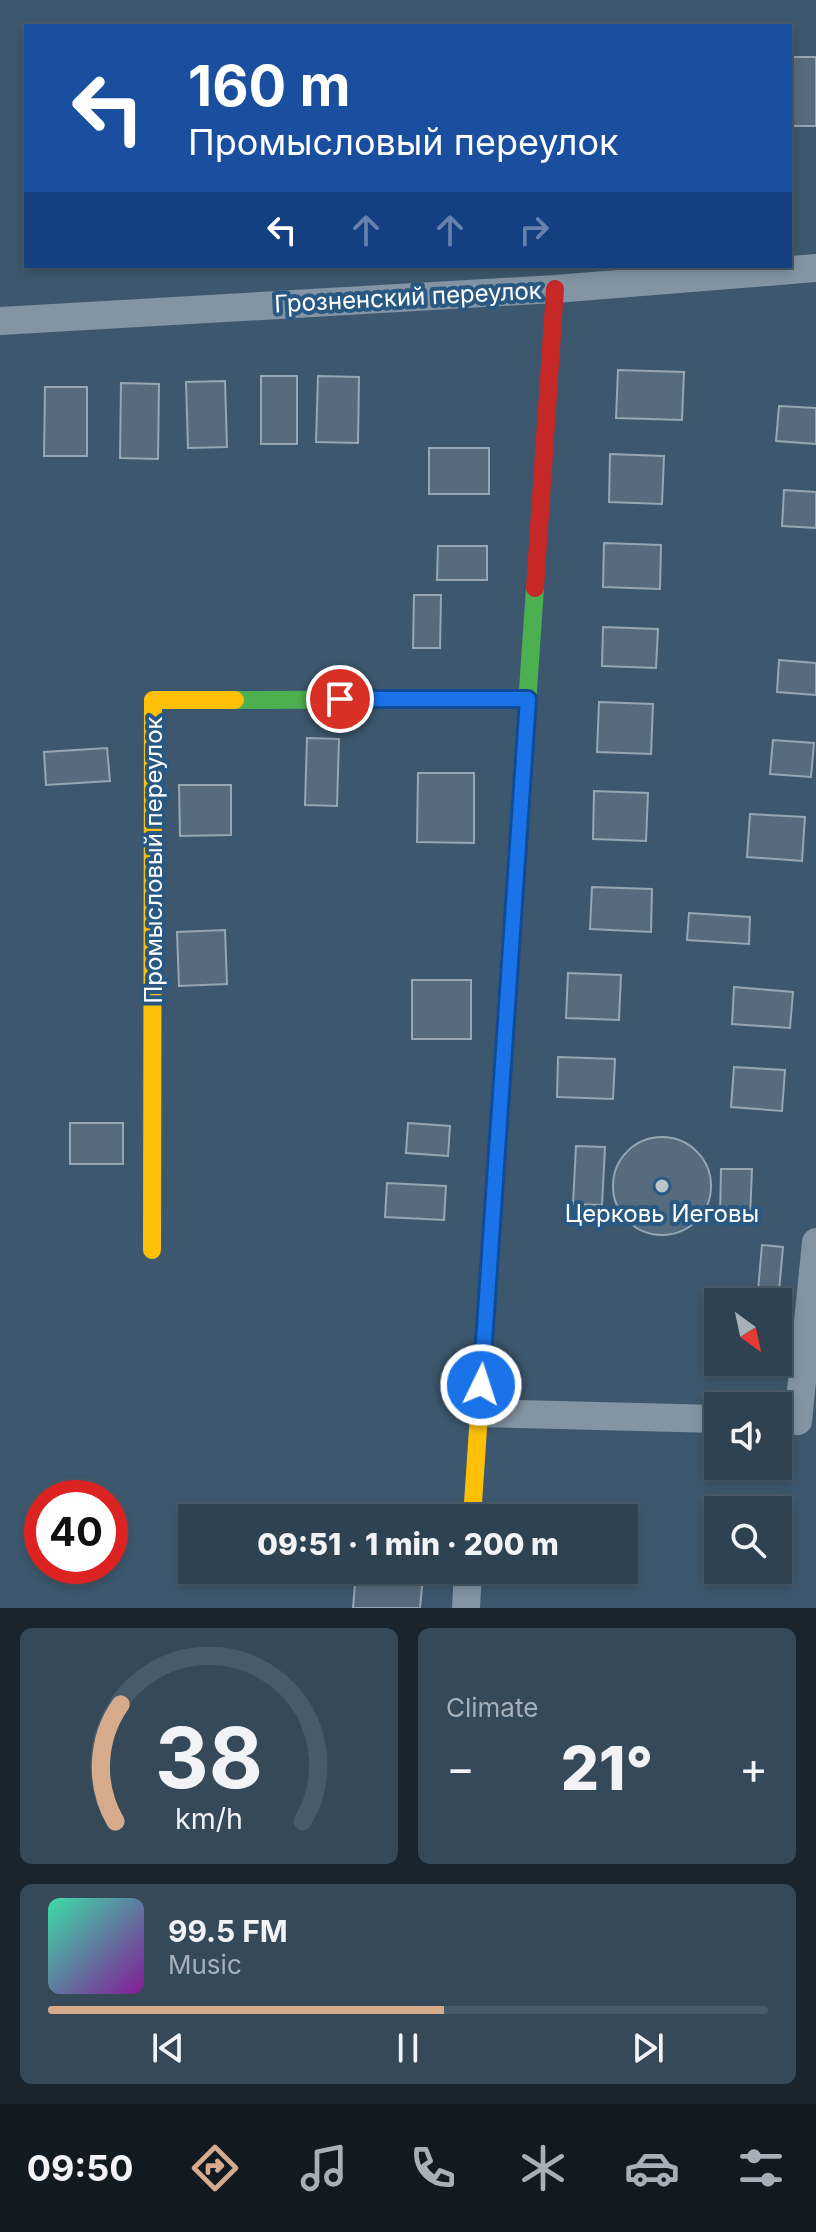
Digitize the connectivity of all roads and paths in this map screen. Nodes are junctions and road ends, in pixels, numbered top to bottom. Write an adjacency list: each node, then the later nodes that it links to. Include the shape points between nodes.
1 (816, 268): 2 (street, Грозненский переулок)
2 (555, 289): 3 (street, Грозненский переулок); 4 (street)
3 (0, 321)
4 (528, 699): 6 (street, Промысловый переулок, via 153,700); 7 (street)
5 (816, 1242): 9 (street, via 798,1421)
6 (152, 1250)
7 (479, 1413): 8 (street); 10 (street)
8 (704, 1419)
9 (792, 1421)
10 (473, 1504)
11 (467, 1584): 12 (street)
12 (466, 1608)

